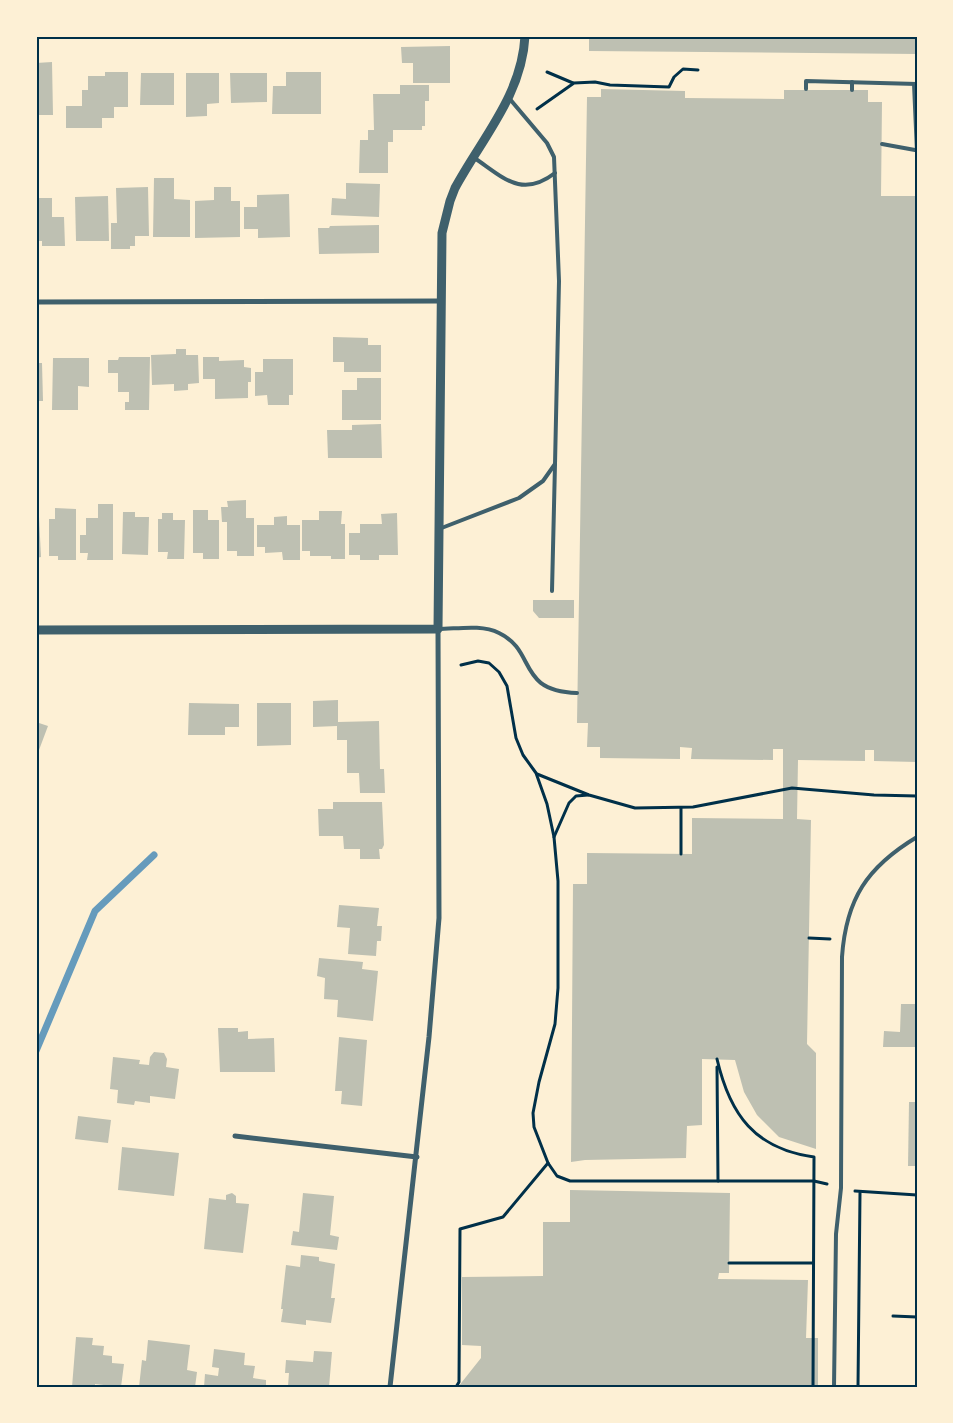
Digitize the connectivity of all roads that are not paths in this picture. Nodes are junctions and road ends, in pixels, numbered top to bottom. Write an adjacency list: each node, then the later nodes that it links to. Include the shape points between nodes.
1 (526, 36): 6 (street, via 520,71)
2 (852, 82): 3 (lane); 4 (lane, via 806,81); 5 (lane)
3 (915, 84): 8 (lane)
4 (806, 90)
5 (852, 90)
6 (509, 98): 9 (street); 10 (lane, via 547,143 554,157)
7 (882, 144): 8 (lane)
8 (916, 151)
9 (473, 157): 10 (lane, via 506,179 525,186 542,183); 11 (street, via 455,188 445,217)
10 (555, 173): 13 (lane, via 558,281)
11 (440, 301): 12 (street); 14 (street)
12 (36, 302)
13 (555, 464): 14 (lane, via 543,481 519,498); 15 (lane)
14 (439, 529): 16 (street)
15 (552, 591)
16 (438, 629): 17 (street); 18 (lane, via 482,628 498,632 518,648 536,679 556,690); 21 (street, via 439,918)
17 (36, 630)
18 (577, 693)
19 (917, 837): 23 (lane, via 897,850 862,887 850,906 843,939 841,1188 836,1234)
20 (235, 1136): 21 (street)
21 (417, 1157): 22 (street)
22 (390, 1387)
23 (834, 1387)

